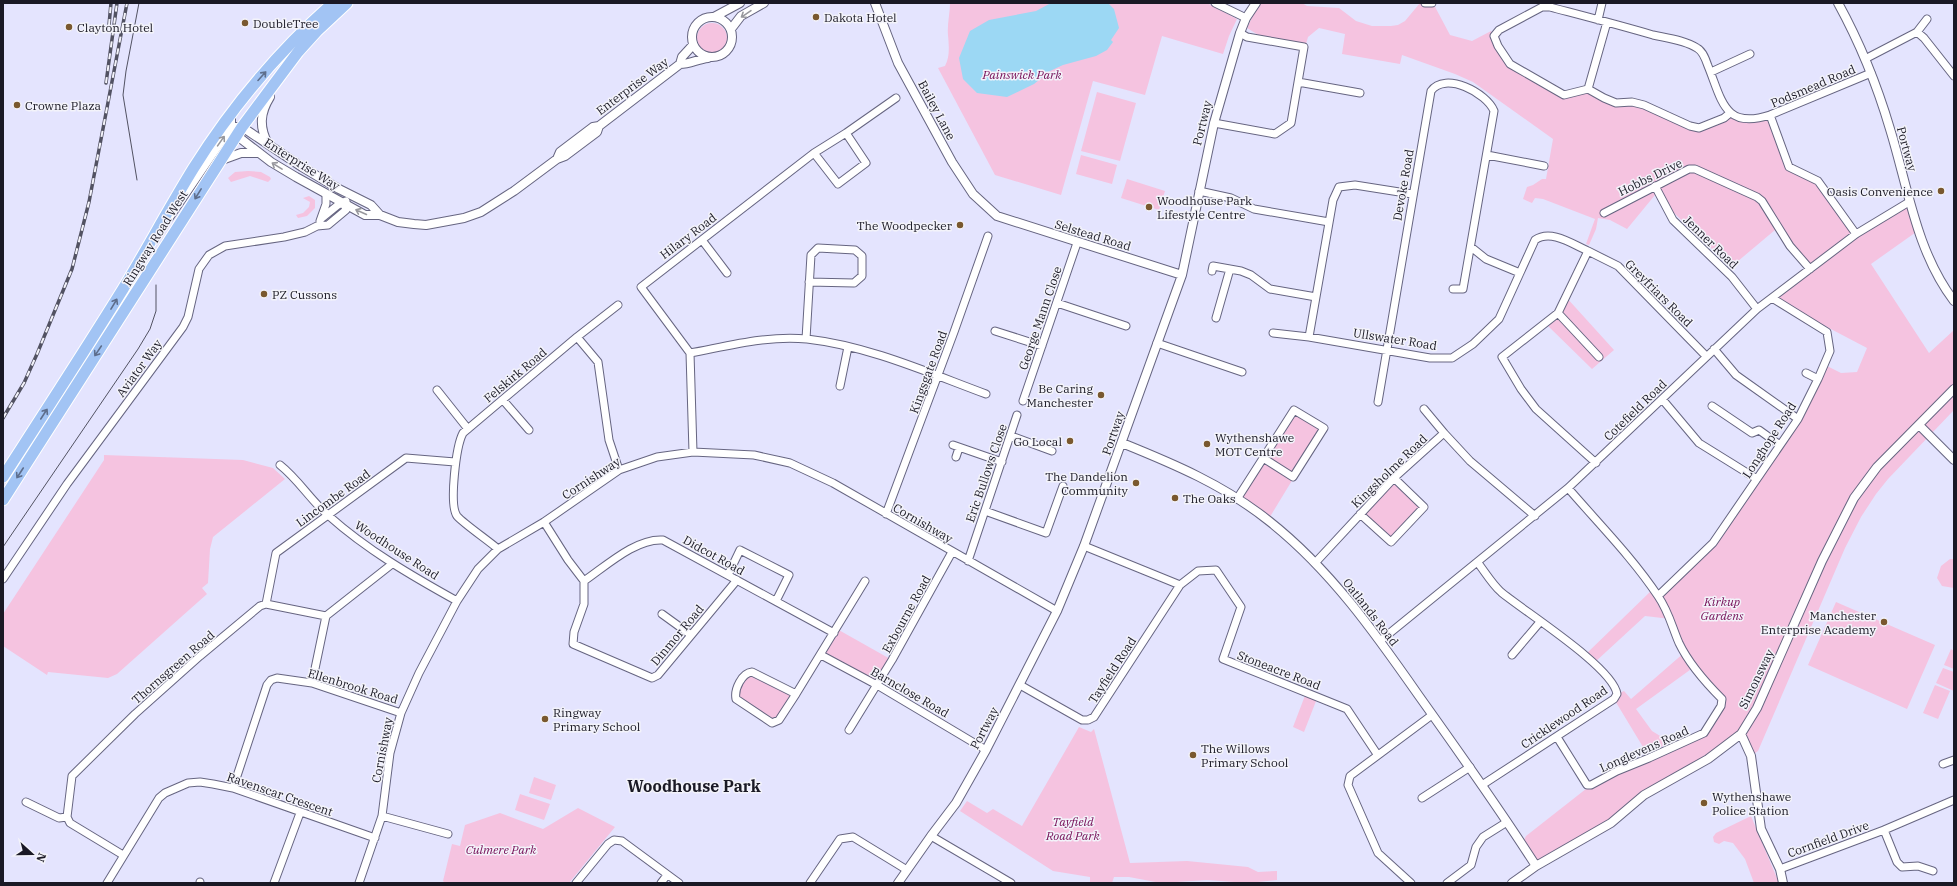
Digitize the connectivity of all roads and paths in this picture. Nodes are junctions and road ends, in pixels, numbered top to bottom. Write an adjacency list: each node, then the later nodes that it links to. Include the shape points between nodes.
1 (333, 3): 33 (highway, Ringway Road West, one-way to 1, via 291,43)
2 (347, 3): 21 (highway, Ringway Road West)
3 (740, 3): 12 (street)
4 (764, 3): 17 (street, one-way to 17, via 741,16)
5 (875, 3): 54 (street, Bailey Lane, via 898,63 952,162 973,194)
6 (1215, 3): 13 (street)
7 (1256, 3): 13 (street, Portway)
8 (1425, 3): 9 (street)
9 (1432, 3)
10 (1602, 3): 15 (street)
11 (1838, 3): 24 (street, Portway)
12 (714, 17): 17 (street, via 724,21); 20 (street, via 704,18 695,26 691,38)
13 (1246, 18): 19 (street, Portway)
14 (1927, 19): 18 (street)
15 (1598, 20): 16 (street); 30 (street, via 1542,7 1499,30 1494,36 1510,64 1550,88 1564,95)
16 (1607, 22): 26 (street, via 1698,48); 30 (street)
17 (731, 29): 23 (street, Enterprise Way, via 732,42 729,48 721,56)
18 (1917, 32): 24 (street); 28 (street)
19 (1240, 34): 29 (street, via 1304,47); 36 (street, Portway)
20 (693, 45): 23 (street, via 696,51); 25 (street, Enterprise Way, via 682,57)
21 (298, 52): 37 (highway, Ringway Road West); 39 (street, via 262,113 262,130)
22 (1750, 54): 26 (street)
23 (708, 58): 25 (street, Enterprise Way)
24 (1865, 59): 27 (street, Portway)
25 (680, 64): 53 (street, Enterprise Way, via 494,204 464,218 426,225 398,222)
26 (1710, 72): 34 (street)
27 (1871, 73): 35 (street, Podsmead Road); 50 (street, Portway, via 1890,129)
28 (1954, 76)
29 (1298, 82): 31 (street); 36 (street, via 1291,123 1275,134)
30 (1588, 89): 34 (street, via 1616,103 1632,102 1644,105 1699,128)
31 (1360, 93)
32 (896, 98): 38 (street, Hilary Road)
33 (231, 113): 37 (street); 58 (highway, Ringway Road West, via 193,169)
34 (1730, 113): 35 (street, via 1745,120)
35 (1770, 115): 59 (street, Podsmead Road, via 1789,167 1818,181)
36 (1214, 123): 46 (street, Portway)
37 (236, 130): 39 (street, Enterprise Way); 41 (street, Enterprise Way); 43 (highway, Ringway Road West); 58 (street, one-way to 37)
38 (846, 133): 40 (street, Hilary Road); 40 (street, via 866,163 838,184)
39 (270, 146): 49 (street, Enterprise Way)
40 (814, 152): 61 (street, Hilary Road)
41 (260, 153): 43 (street, via 241,153); 47 (street, Enterprise Way, one-way to 41)
42 (1487, 154): 44 (street); 48 (street, Devoke Road, via 1494,111 1491,104 1463,86 1441,83 1431,91); 63 (street, Devoke Road)
43 (219, 162): 134 (highway, Ringway Road West, one-way to 134)
44 (1544, 166)
45 (1655, 186): 52 (street, Hobbs Drive); 66 (street, Hobbs Drive, via 1689,169 1695,169 1757,197 1790,246); 78 (street, Jenner Road, via 1673,220 1732,277)
46 (1199, 191): 56 (street, via 1231,198 1254,209); 70 (street, Portway)
47 (326, 194): 51 (street, Enterprise Way); 55 (street, Aviator Way)
48 (1412, 194): 56 (street, via 1355,185 1339,187 1333,200); 91 (street, Devoke Road)
49 (351, 195): 51 (street, Aviator Way); 53 (street, Enterprise Way, via 371,205)
50 (1909, 202): 59 (street, Cotefield Road); 75 (street, Portway, via 1930,257)
51 (344, 204): 53 (street, Enterprise Way, one-way to 51, via 365,215); 55 (street, Aviator Way, via 338,205); 57 (street, Aviator Way, via 346,210 336,219 328,225)
52 (1604, 213)
53 (380, 215)
54 (997, 216): 62 (street, Selstead Road)
55 (322, 218): 57 (street, Aviator Way)
56 (1329, 222): 73 (street)
57 (317, 226): 149 (street, Aviator Way, via 284,237 225,246 209,255 199,269 183,327 67,484)
58 (158, 230): 128 (highway, Ringway Road West, one-way to 58, via 108,314)
59 (1856, 234): 66 (street, Cotefield Road)
60 (988, 236): 97 (street, Kingsgate Road)
61 (702, 240): 68 (street); 92 (street, Hilary Road, via 641,287)
62 (1078, 243): 70 (street, Selstead Road); 76 (street, George Mann Close)
63 (1471, 247): 69 (street, via 1486,259); 72 (street, Devoke Road, via 1463,289)
64 (1588, 251): 69 (street, Ullswater Road, via 1553,236 1542,235 1535,240); 79 (street); 93 (street, Greyfriars Road, via 1618,266)
65 (1230, 269): 67 (street, via 1213,266); 73 (street, via 1251,275 1270,289); 80 (street, via 1223,305)
66 (1810, 269): 74 (street, Cotefield Road)
67 (1212, 271)
68 (727, 273)
69 (1520, 273): 91 (street, Ullswater Road, via 1499,319 1474,344 1452,358 1430,358)
70 (1182, 275): 87 (street, Portway)
71 (809, 282): 71 (street, via 811,255 818,248 855,250 862,256 862,276 854,284); 86 (street)
72 (1453, 289)
73 (1316, 297): 85 (street)
74 (1772, 298): 78 (street, Cotefield Road); 98 (street, Longhope Road, via 1827,332 1830,351)
75 (1954, 301)
76 (1057, 303): 81 (street); 88 (street, George Mann Close)
77 (618, 305): 84 (street, Felskirk Road)
78 (1757, 309): 90 (street, Cotefield Road)
79 (1558, 313): 94 (street); 125 (street, via 1502,357 1536,409)
80 (1216, 318)
81 (1126, 326)
82 (995, 331): 88 (street)
83 (1273, 333): 85 (street, Ullswater Road)
84 (577, 337): 104 (street, Felskirk Road); 127 (street, via 598,362 610,440)
85 (1309, 337): 91 (street, Ullswater Road)
86 (806, 339): 89 (street); 92 (street, via 760,340)
87 (1157, 343): 95 (street); 116 (street, Portway)
88 (1042, 346): 105 (street, George Mann Close)
89 (848, 347): 97 (street); 99 (street)
90 (1714, 349): 93 (street, Cotefield Road); 110 (street, via 1736,375)
91 (1386, 350): 106 (street, Devoke Road)
92 (690, 353): 119 (street)
93 (1706, 356): 103 (street, Cotefield Road)
94 (1599, 357)
95 (1242, 372)
96 (1806, 373): 98 (street)
97 (938, 376): 102 (street); 136 (street, Kingsgate Road)
98 (1818, 380): 110 (street, Longhope Road)
99 (840, 386)
100 (1954, 389): 111 (street, Simonsway)
101 (437, 390): 112 (street)
102 (986, 394)
103 (1662, 399): 125 (street, Cotefield Road); 130 (street, via 1699,443)
104 (503, 400): 112 (street, Felskirk Road); 113 (street)
105 (1023, 401)
106 (1378, 402)
107 (1712, 406): 117 (street, via 1752,433 1759,430)
108 (1424, 409): 114 (street)
109 (1018, 415): 115 (street, Eric Bullows Close)
110 (1798, 419): 117 (street, Longhope Road)
111 (1919, 425): 122 (street); 174 (street, Simonsway, via 1877,468 1854,498 1822,561 1757,708)
112 (468, 429): 123 (street, Felskirk Road, via 459,441)
113 (529, 430)
114 (1444, 433): 129 (street, Kingsholme Road); 139 (street, Kingsholme Road, via 1470,461)
115 (1010, 436): 118 (street); 124 (street, Eric Bullows Close)
116 (1122, 443): 133 (street, Oatlands Road, via 1179,466); 141 (street, Portway)
117 (1780, 445): 130 (street, Longhope Road)
118 (1052, 451)
119 (693, 452): 127 (street, Cornishway, via 657,457); 136 (street, Cornishway, via 754,455 790,463 820,476)
120 (956, 457): 124 (street, via 956,447)
121 (1263, 458): 121 (street, via 1294,410 1324,428 1293,476); 133 (street)
122 (1954, 460)
123 (455, 462): 138 (street, Lincombe Road, via 406,458); 142 (street, Felskirk Road, via 456,515)
124 (1002, 462): 135 (street, Eric Bullows Close)
125 (1596, 463): 132 (street, Cotefield Road)
126 (280, 465): 138 (street, Woodhouse Road, via 290,472)
127 (619, 470): 140 (street, Cornishway)
128 (3, 477)
129 (1394, 478): 137 (street, Kingsholme Road); 137 (street, via 1424,507 1391,542)
130 (1757, 479): 154 (street, Longhope Road, via 1713,543)
131 (1063, 486): 135 (street, via 1046,533)
132 (1568, 488): 139 (street, Cotefield Road); 154 (street, Longlevens Road)
133 (1237, 499): 145 (street, Oatlands Road, via 1268,520)
134 (3, 500)
135 (985, 511): 144 (street, Eric Bullows Close)
136 (886, 514): 143 (street, Cornishway)
137 (1360, 514): 145 (street, Kingsholme Road)
138 (328, 516): 147 (street, Woodhouse Road); 157 (street, Lincombe Road, via 276,553)
139 (1535, 516): 146 (street, Cotefield Road)
140 (544, 522): 142 (street, Cornishway); 150 (street)
141 (1084, 546): 153 (street); 158 (street, Portway)
142 (498, 549): 155 (street, Cornishway, via 478,569)
143 (952, 552): 144 (street, Cornishway); 168 (street, Exbourne Road)
144 (968, 561): 158 (street, Cornishway)
145 (1315, 563): 164 (street, Oatlands Road)
146 (1478, 563): 161 (street, Cricklewood Road, via 1500,590); 164 (street, Cotefield Road)
147 (392, 564): 155 (street, Woodhouse Road); 160 (street)
148 (728, 575): 150 (street, Didcot Road, via 663,540 653,539 639,544); 151 (street, Didcot Road); 156 (street, via 740,550 790,576)
149 (3, 579)
150 (584, 580): 163 (street, Dinmor Road, via 584,604 574,632 574,644 652,678 658,675)
151 (737, 580): 156 (street, Didcot Road); 163 (street, Dinmor Road)
152 (865, 581): 162 (street)
153 (1180, 585): 169 (street, Tayfield Road, via 1094,716 1088,720 1082,720); 177 (street, Stoneacre Road, via 1198,571 1216,570 1241,607 1223,659 1348,709)
154 (1658, 596): 175 (street, Longlevens Road, via 1670,617 1680,644 1694,666 1722,699 1721,706 1704,733 1587,785)
155 (457, 601): 171 (street, Cornishway)
156 (776, 601): 162 (street, Didcot Road)
157 (266, 604): 160 (street); 188 (street, Thornsgreen Road, via 260,606 190,664 72,776)
158 (1057, 611): 169 (street, Portway)
159 (662, 614): 163 (street)
160 (326, 616): 167 (street)
161 (1540, 622): 166 (street); 175 (street, Cricklewood Road, via 1590,659 1616,687 1617,694 1614,698)
162 (834, 633): 165 (street)
163 (691, 635)
164 (1380, 641): 172 (street, Oatlands Road)
165 (821, 655): 168 (street, Barnclose Road); 170 (street)
166 (1512, 655)
167 (312, 683): 171 (street, Ellenbrook Road); 182 (street, Ellenbrook Road, via 277,678 271,680)
168 (877, 685): 173 (street, Exbourne Road); 176 (street, Barnclose Road)
169 (1020, 685): 176 (street, Portway)
170 (796, 694): 170 (street, via 779,720 772,723 736,698 735,694 744,675 752,672)
171 (401, 713): 187 (street, Cornishway, via 390,753)
172 (1432, 715): 177 (street); 180 (street, Oatlands Road)
173 (849, 730)
174 (1741, 734): 195 (street, Simonsway, via 1708,759 1644,795 1611,823); 196 (street, via 1751,756 1761,829)
175 (1557, 737): 181 (street, Cricklewood Road)
176 (986, 750): 192 (street, Portway, via 956,803)
177 (1377, 754): 209 (street, via 1350,776 1348,786 1378,853)
178 (1954, 760): 179 (street)
179 (1943, 764)
180 (1470, 767): 181 (street, Oatlands Road); 183 (street)
181 (1482, 785): 189 (street, Oatlands Road)
182 (233, 788): 186 (street, Ravenscar Crescent); 194 (street, Ravenscar Crescent, via 200,782 188,784 159,798)
183 (1422, 798)
184 (1954, 800): 190 (street, Cornfield Drive)
185 (26, 802): 188 (street, via 58,818)
186 (300, 813): 193 (street, Ravenscar Crescent); 201 (street)
187 (382, 816): 191 (street); 193 (street, Cornishway)
188 (67, 817): 194 (street, via 75,827)
189 (1507, 822): 195 (street, Oatlands Road); 210 (street, via 1482,837 1471,865)
190 (1884, 830): 196 (street, Cornfield Drive); 198 (street, Cornfield Drive, via 1897,862 1902,867 1918,866)
191 (448, 834)
192 (931, 836): 197 (street, Portway); 208 (street)
193 (375, 838): 202 (street, Cornishway)
194 (123, 855): 200 (street, Ravenscar Crescent)
195 (1536, 866): 211 (street, Simonsway)
196 (1780, 869): 212 (street)
197 (907, 870): 206 (street, via 853,837 848,837 840,839); 207 (street, Portway)
198 (1933, 871)
199 (667, 875): 203 (street, via 622,841 614,840); 204 (street); 205 (street)
200 (106, 883)
201 (274, 883)
202 (359, 883)
203 (576, 883)
204 (661, 883)
205 (679, 883)
206 (810, 883)
207 (898, 883)
208 (1011, 883)
209 (1412, 883)
210 (1447, 883)
211 (1512, 883)
212 (1783, 883)

